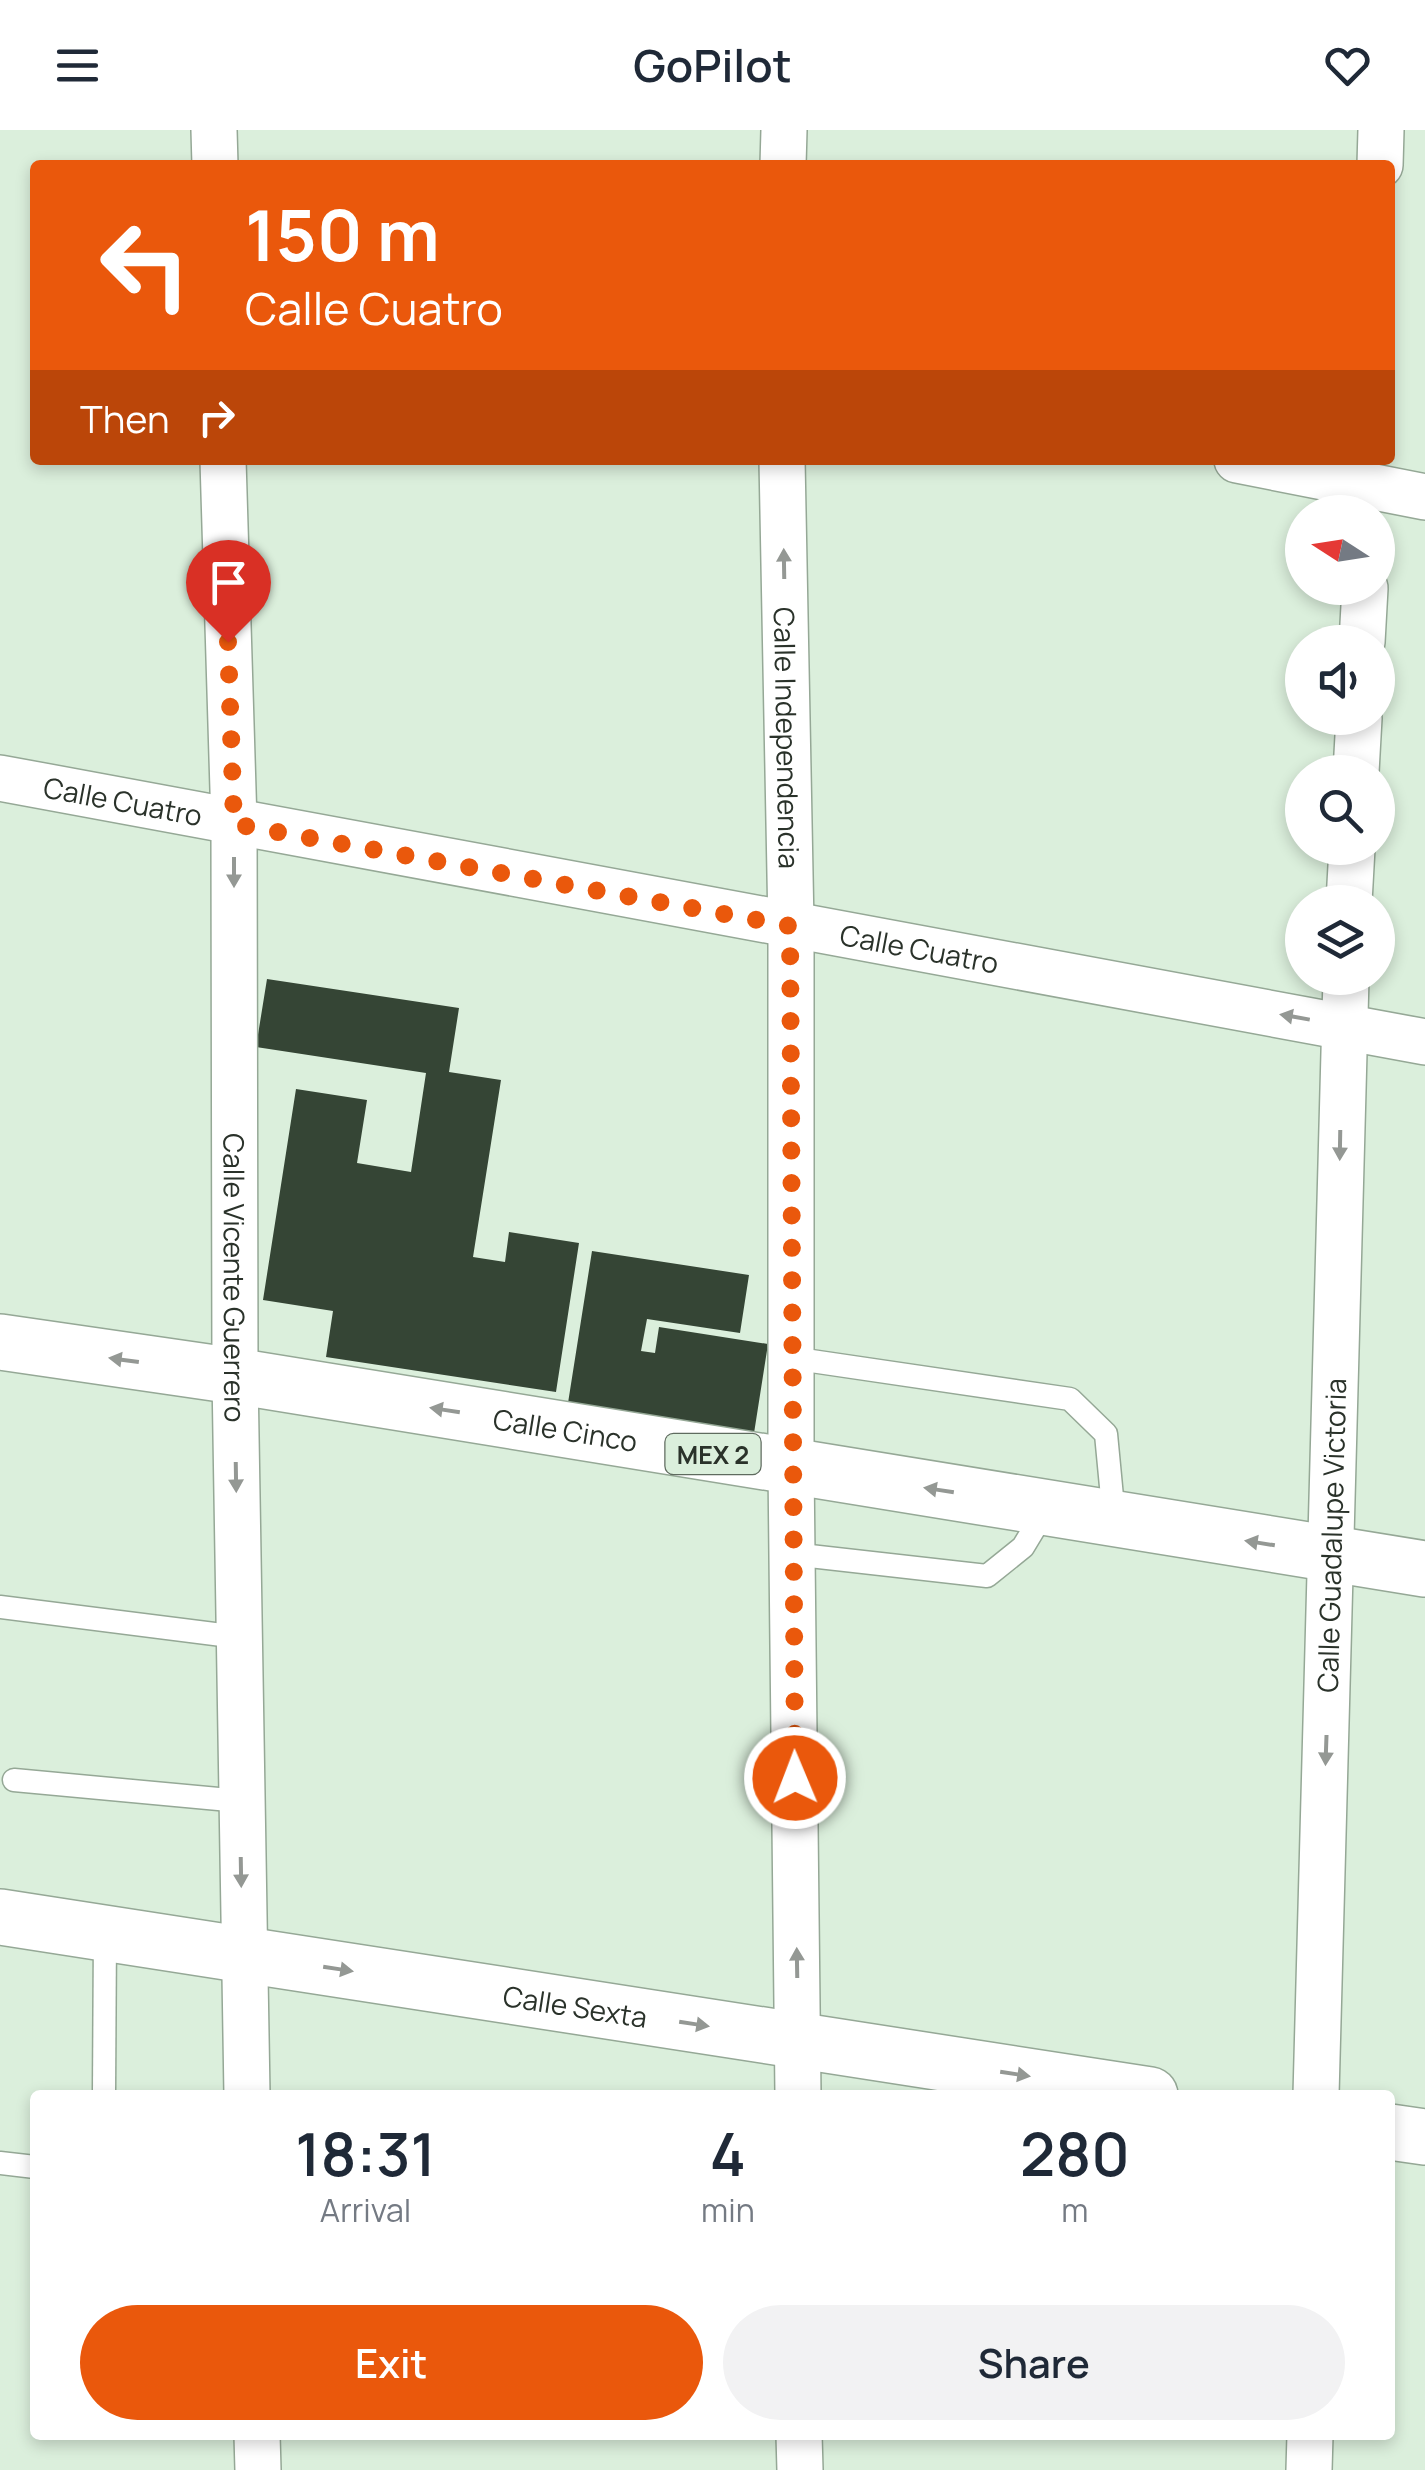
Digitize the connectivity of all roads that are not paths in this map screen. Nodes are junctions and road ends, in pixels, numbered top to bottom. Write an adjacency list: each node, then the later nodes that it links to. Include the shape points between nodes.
1 (214, 130): 4 (street)
2 (784, 130): 5 (street)
3 (1381, 130): 6 (street)
4 (215, 160)
5 (783, 160)
6 (1380, 160)
7 (223, 465): 13 (street, Calle Vicente Guerrero)
8 (782, 465): 14 (street, Calle Independencia, one-way to 8)
9 (1262, 465): 10 (street)
10 (1370, 487): 11 (street)
11 (1425, 498)
12 (0, 778): 13 (street, Calle Cuatro)
13 (234, 824): 14 (street, Calle Cuatro); 20 (street, Calle Vicente Guerrero, one-way to 20)
14 (790, 926): 16 (street, Calle Cuatro, one-way to 14); 19 (street, Calle Independencia)
15 (1345, 995): 16 (street, Calle Guadalupe Victoria)
16 (1343, 1025): 17 (street, Calle Cuatro); 25 (street, Calle Guadalupe Victoria, one-way to 25)
17 (1425, 1042)
18 (0, 1342): 20 (main road, Calle Cinco / MEX 2, one-way to 18)
19 (792, 1358): 21 (street, Calle Independencia); 23 (lane, via 1070,1400 1106,1434)
20 (235, 1376): 21 (main road, Calle Cinco / MEX 2, one-way to 20); 28 (street, Calle Vicente Guerrero, one-way to 28)
21 (791, 1466): 22 (main road, Calle Cinco / MEX 2, one-way to 21); 24 (street, Calle Independencia)
22 (1047, 1508): 23 (main road, Calle Cinco / MEX 2); 24 (lane, via 1023,1548 987,1576)
23 (1114, 1519): 25 (main road, Calle Cinco / MEX 2, one-way to 23)
24 (792, 1554): 34 (street, Calle Independencia, one-way to 24)
25 (1331, 1555): 26 (main road, Calle Cinco / MEX 2); 39 (street, Calle Guadalupe Victoria, one-way to 39)
26 (1425, 1569)
27 (0, 1607): 28 (lane)
28 (238, 1637): 30 (street, Calle Vicente Guerrero)
29 (14, 1780): 30 (lane)
30 (240, 1801): 33 (street, Calle Vicente Guerrero, one-way to 33)
31 (0, 1917): 32 (main road, Calle Sexta)
32 (105, 1933): 33 (main road, Calle Sexta); 35 (lane)
33 (242, 1954): 34 (main road, Calle Sexta, one-way to 34); 36 (street, Calle Vicente Guerrero)
34 (798, 2040): 37 (street, Calle Independencia); 38 (main road, Calle Sexta, one-way to 38)
35 (104, 2090)
36 (247, 2090)
37 (798, 2090)
38 (1118, 2090)
39 (1316, 2090)
40 (1395, 2133): 41 (main road)
41 (1425, 2137)
42 (0, 2163): 43 (lane)
43 (30, 2166)
44 (257, 2440): 47 (street)
45 (800, 2440): 48 (street)
46 (1310, 2440): 49 (street)
47 (258, 2470)
48 (800, 2470)
49 (1310, 2470)

